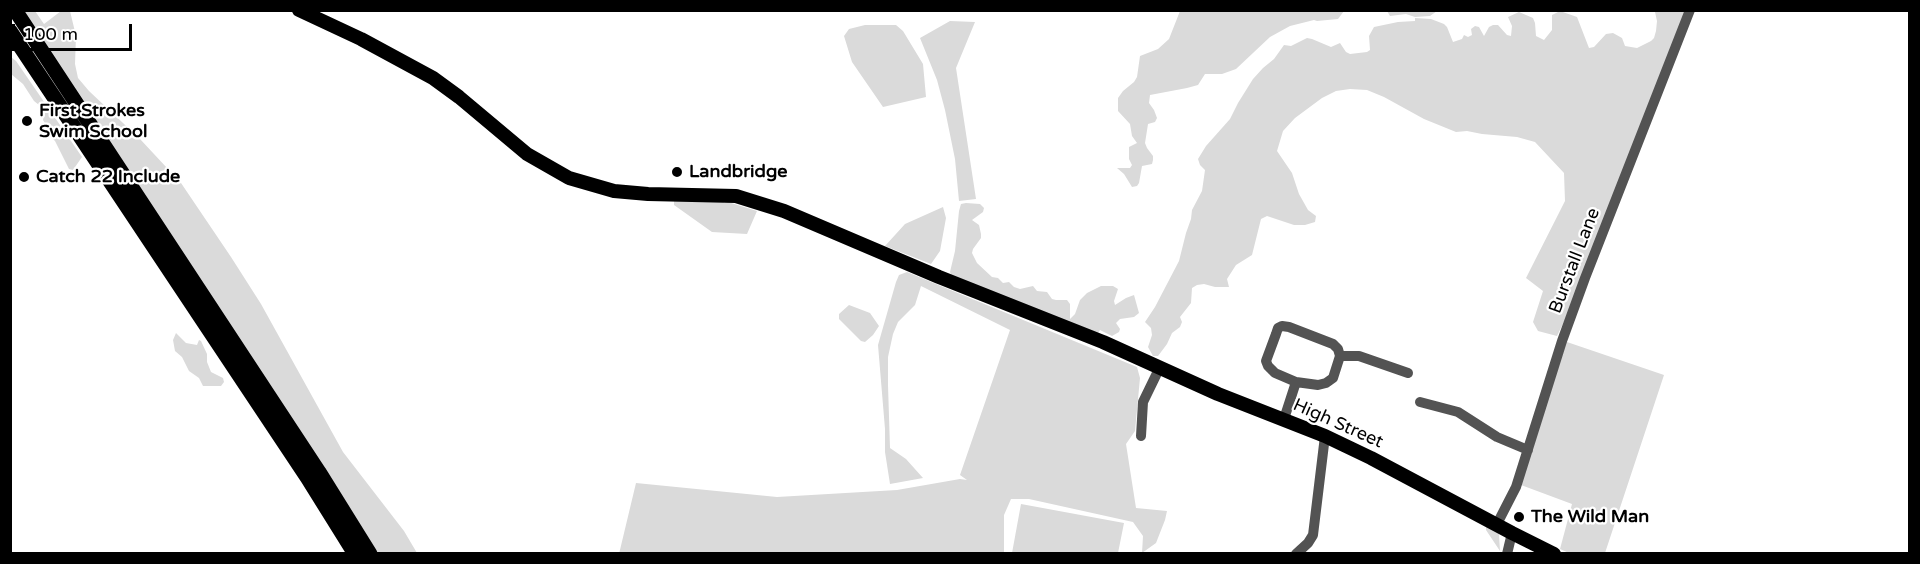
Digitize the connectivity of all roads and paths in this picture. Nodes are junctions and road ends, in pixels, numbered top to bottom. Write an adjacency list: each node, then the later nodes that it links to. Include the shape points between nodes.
1 (15, 10): 17 (highway)
2 (299, 10): 6 (main road, High Street, via 433,78 527,154 569,178 614,191 736,196 759,203)
3 (1690, 10): 13 (street, Burstall Lane, via 1585,278)
4 (10, 31): 16 (highway)
5 (1340, 356): 7 (street, via 1359,356); 8 (street, via 1333,378 1326,383); 8 (street, via 1333,344 1289,327 1278,328 1266,361 1275,373)
6 (1160, 367): 10 (main road, High Street); 11 (street, via 1143,402)
7 (1408, 373)
8 (1296, 382): 10 (street)
9 (1420, 402): 13 (street, via 1458,412 1497,437)
10 (1284, 419): 12 (main road, High Street)
11 (1141, 436)
12 (1325, 436): 14 (main road, High Street); 18 (street, via 1313,534)
13 (1528, 450): 14 (street, Burstall Lane, via 1512,497)
14 (1497, 524): 15 (main road, High Street)
15 (1512, 533): 19 (street); 20 (main road, High Street)
16 (355, 554)
17 (370, 554)
18 (1296, 554)
19 (1507, 554)
20 (1554, 554)

